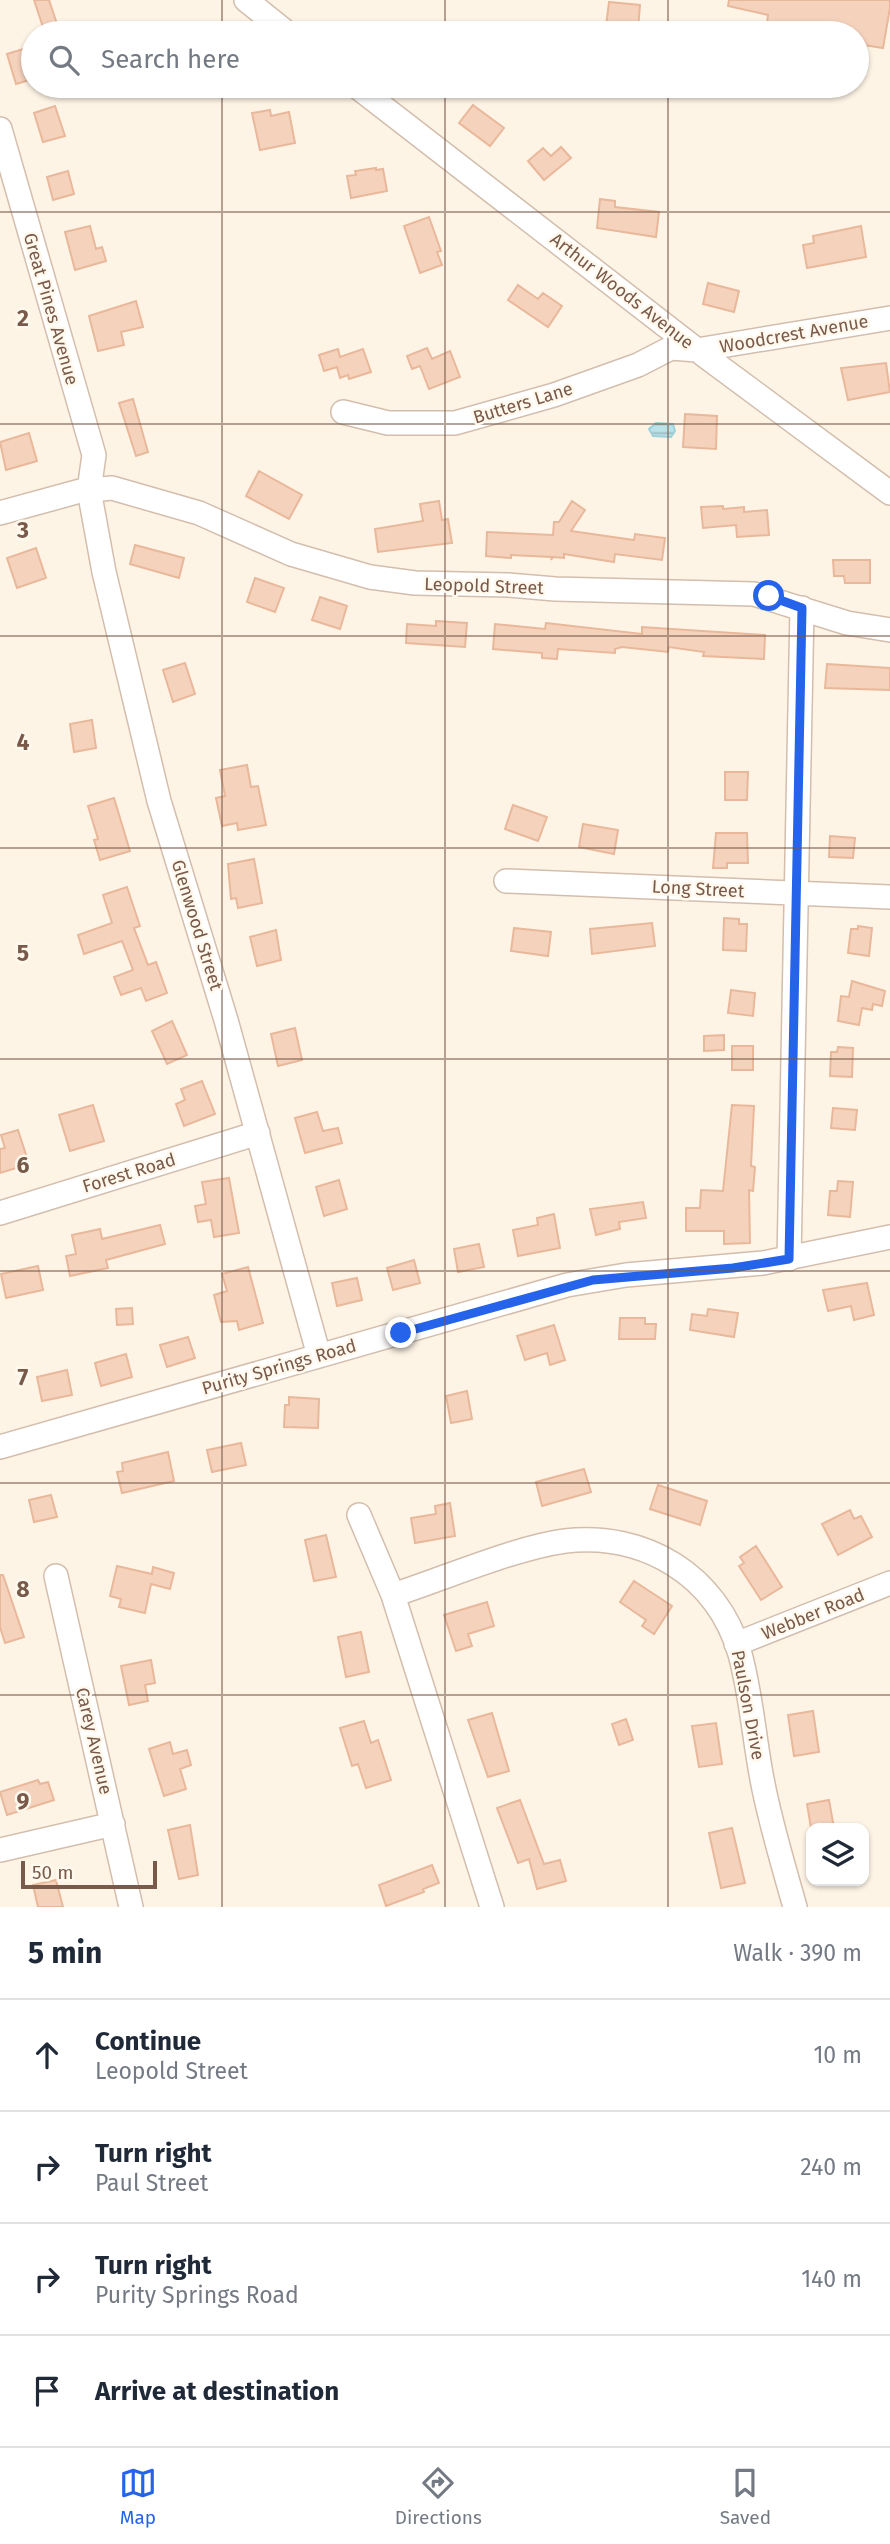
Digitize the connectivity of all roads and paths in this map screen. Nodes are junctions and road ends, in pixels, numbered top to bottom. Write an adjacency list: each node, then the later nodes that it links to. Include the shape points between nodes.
1 (246, 0): 2 (street)
2 (272, 21)
3 (372, 98): 6 (street, Arthur Woods Avenue)
4 (0, 129): 8 (street, Great Pines Avenue, via 94,455)
5 (890, 318): 6 (street, Woodcrest Avenue)
6 (697, 350): 7 (street, Butters Lane, via 671,348 638,365 566,390 455,423 388,423); 9 (street, Arthur Woods Avenue)
7 (343, 412)
8 (89, 490): 10 (street, Leopold Street); 11 (street, Leopold Street, via 112,488 149,496 302,558 370,577 415,583 754,594); 16 (street, Glenwood Street, via 159,801)
9 (890, 493)
10 (0, 513)
11 (802, 608): 12 (street, Leopold Street, via 847,623); 14 (street)
12 (890, 630)
13 (506, 881): 14 (street, Long Street)
14 (797, 893): 15 (street, Long Street); 19 (street)
15 (890, 897)
16 (258, 1133): 17 (street, Forest Road); 20 (street, Glenwood Street)
17 (0, 1213)
18 (890, 1237): 19 (street, Purity Springs Road)
19 (789, 1259): 20 (street, Purity Springs Road, via 593,1280)
20 (320, 1356): 21 (street, Purity Springs Road)
21 (0, 1447)
22 (359, 1516): 25 (street)
23 (56, 1576): 27 (street, Carey Avenue)
24 (890, 1583): 26 (street, Webber Road)
25 (393, 1595): 26 (street, Paulson Drive, via 543,1547 594,1539 655,1552 683,1568 709,1594); 30 (street)
26 (736, 1644): 31 (street, Paulson Drive, via 747,1682 766,1800)
27 (113, 1824): 28 (street); 29 (street, Carey Avenue)
28 (0, 1850)
29 (131, 1907)
30 (492, 1907)
31 (795, 1907)

